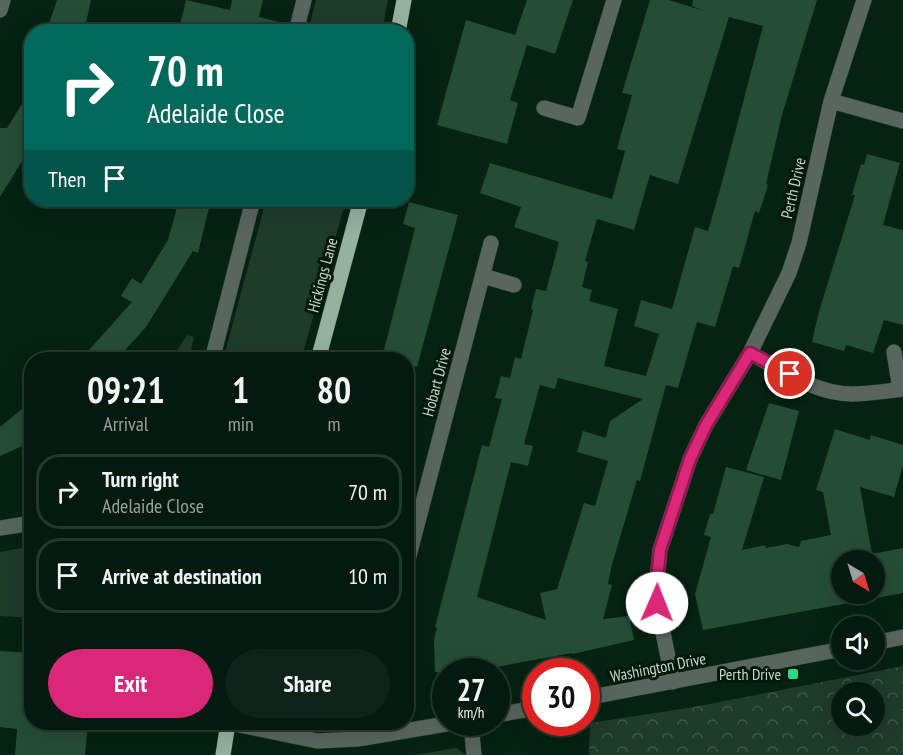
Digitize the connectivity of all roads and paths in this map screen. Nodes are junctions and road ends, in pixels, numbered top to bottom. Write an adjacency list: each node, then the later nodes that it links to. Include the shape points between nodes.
1 (3, 0): 6 (street)
2 (304, 0): 7 (street)
3 (404, 0): 8 (main road)
4 (614, 0): 10 (street, via 578,118)
5 (864, 0): 9 (street, Perth Drive)
6 (0, 10)
7 (298, 24)
8 (400, 24)
9 (831, 101): 11 (street); 20 (street, Perth Drive, via 795,253)
10 (544, 108)
11 (903, 121)
12 (251, 207): 17 (street)
13 (359, 207): 18 (main road, Hickings Lane)
14 (491, 243): 15 (street, Hobart Drive)
15 (483, 276): 16 (street); 24 (street, Hobart Drive)
16 (514, 285)
17 (214, 352)
18 (320, 352)
19 (894, 352): 21 (street)
20 (750, 353): 21 (street, via 810,385 834,392); 28 (street, Perth Drive, via 690,459 660,550 657,603)
21 (902, 389)
22 (24, 524): 23 (street)
23 (0, 528)
24 (414, 537)
25 (903, 637): 26 (street)
26 (885, 641)
27 (831, 651): 28 (street, Washington Drive)
28 (673, 682): 29 (street, Washington Drive)
29 (600, 695)
30 (432, 725): 31 (street)
31 (414, 726)
32 (228, 730): 36 (main road)
33 (263, 730): 34 (street, via 317,741 357,739)
34 (392, 730)
35 (472, 736): 37 (street)
36 (223, 755)
37 (474, 755)

